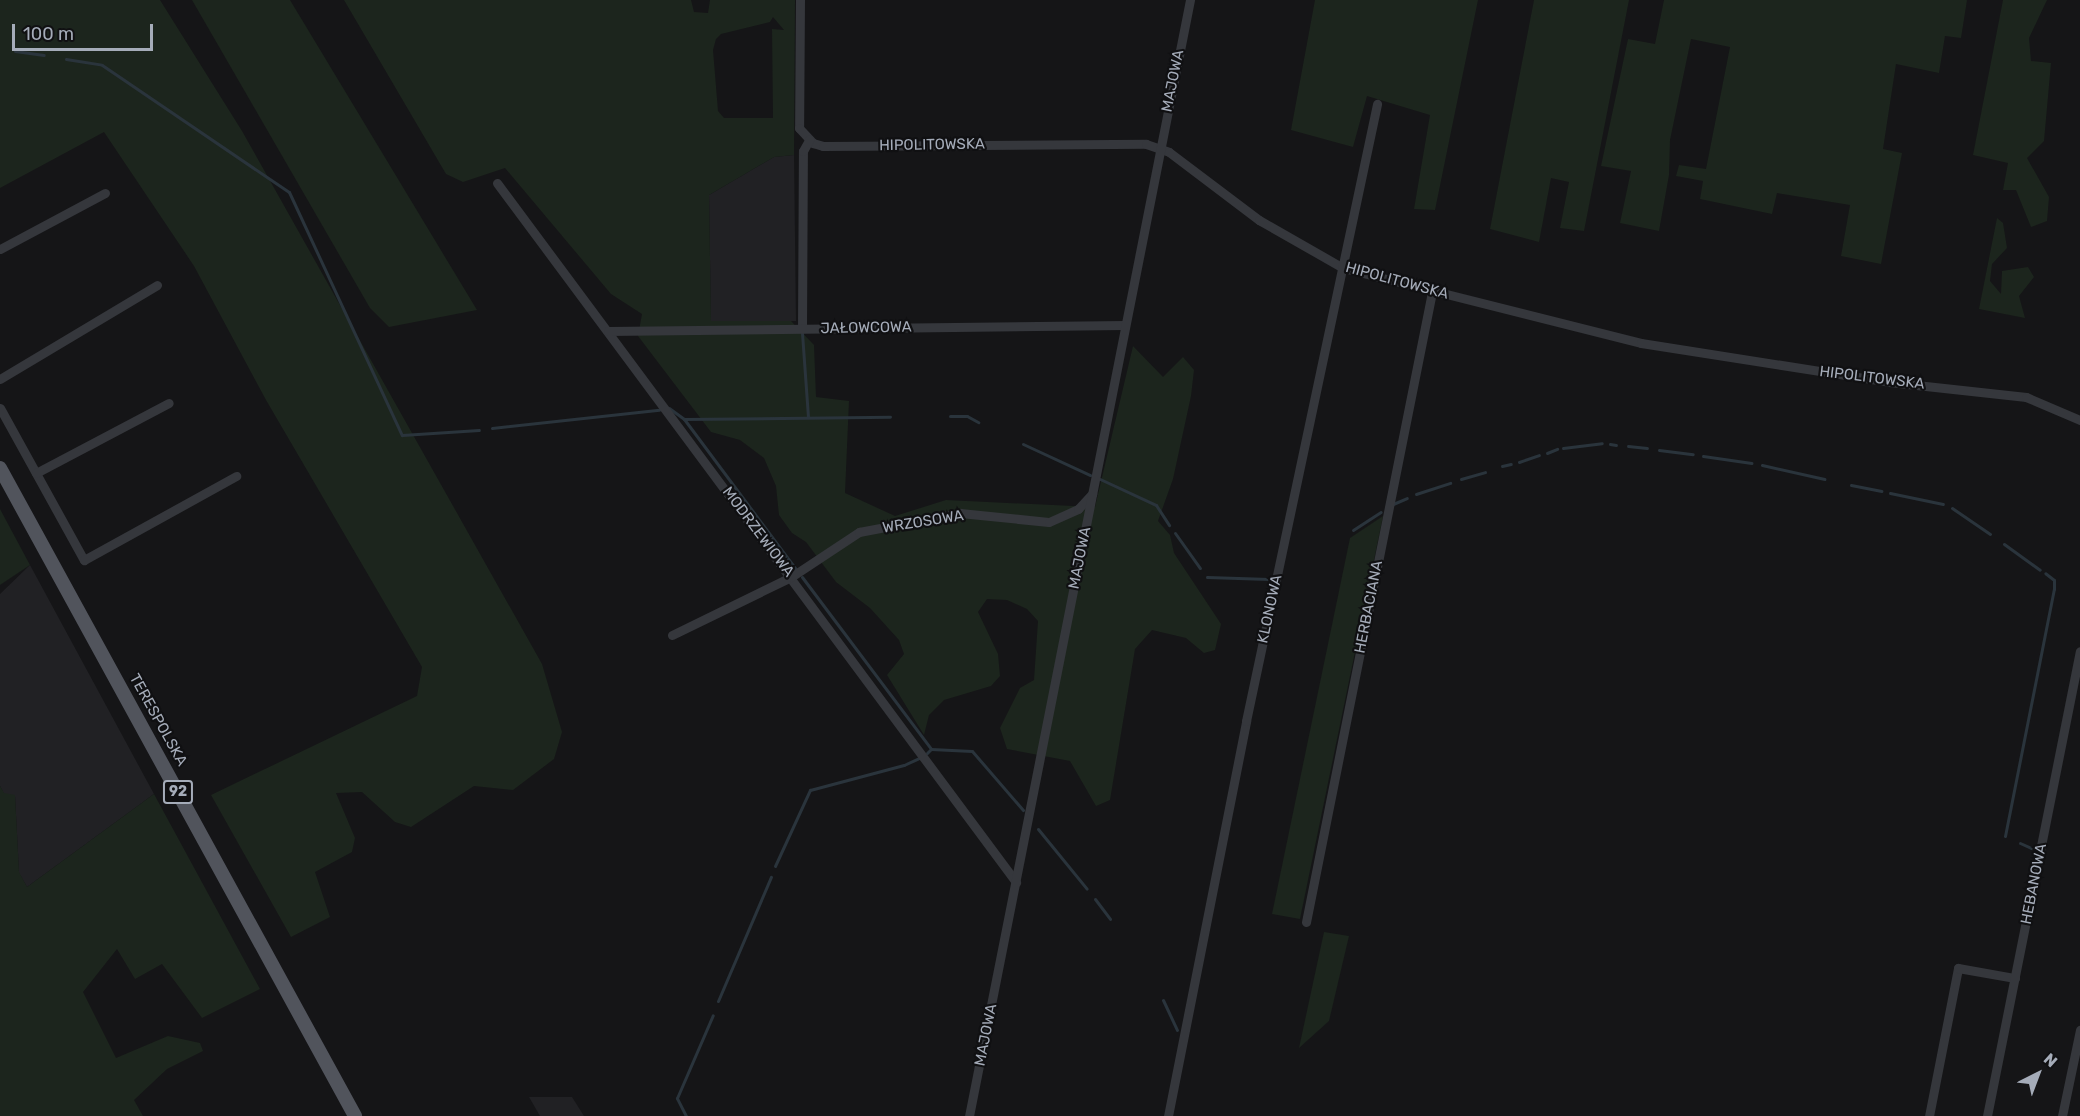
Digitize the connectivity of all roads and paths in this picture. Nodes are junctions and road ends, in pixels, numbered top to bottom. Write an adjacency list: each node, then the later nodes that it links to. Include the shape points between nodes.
1 (800, 0): 4 (street, via 799,128)
2 (1190, 0): 5 (street, MAJOWA)
3 (1377, 104): 9 (street, KLONOWA)
4 (809, 140): 5 (street, HIPOLITOWSKA, via 824,146 1131,142); 13 (street, via 803,151)
5 (1160, 148): 9 (street, HIPOLITOWSKA, via 1259,220); 12 (street, MAJOWA)
6 (497, 183): 14 (street, MODRZEWIOWA)
7 (105, 193): 8 (street)
8 (0, 249)
9 (1343, 268): 11 (street, HIPOLITOWSKA); 32 (street, KLONOWA, via 1246,721)
10 (157, 285): 15 (street)
11 (1432, 292): 18 (street, HIPOLITOWSKA, via 1641,343 1889,382 2026,397); 27 (street, HERBACIANA)
12 (1125, 325): 13 (street, JAŁOWCOWA); 22 (street, MAJOWA)
13 (802, 328): 14 (street, JAŁOWCOWA)
14 (608, 332): 23 (street, MODRZEWIOWA)
15 (0, 380)
16 (169, 403): 20 (street)
17 (0, 408): 20 (street)
18 (2080, 420)
19 (0, 468): 30 (main road, TERESPOLSKA / 92)
20 (36, 473): 21 (street, via 84,560)
21 (236, 476)
22 (1093, 493): 23 (street, WRZOSOWA, via 1078,509 1049,522 960,513 859,532); 26 (street, MAJOWA)
23 (791, 577): 24 (street, WRZOSOWA); 26 (street, MODRZEWIOWA)
24 (672, 635)
25 (2080, 651): 28 (street, HEBANOWA)
26 (1016, 882): 31 (street, MAJOWA)
27 (1306, 922)
28 (2015, 978): 33 (street, via 1958,968); 34 (street, HEBANOWA)
29 (2080, 1030): 35 (street)
30 (355, 1116)
31 (969, 1116)
32 (1168, 1116)
33 (1929, 1116)
34 (1987, 1116)
35 (2062, 1116)

